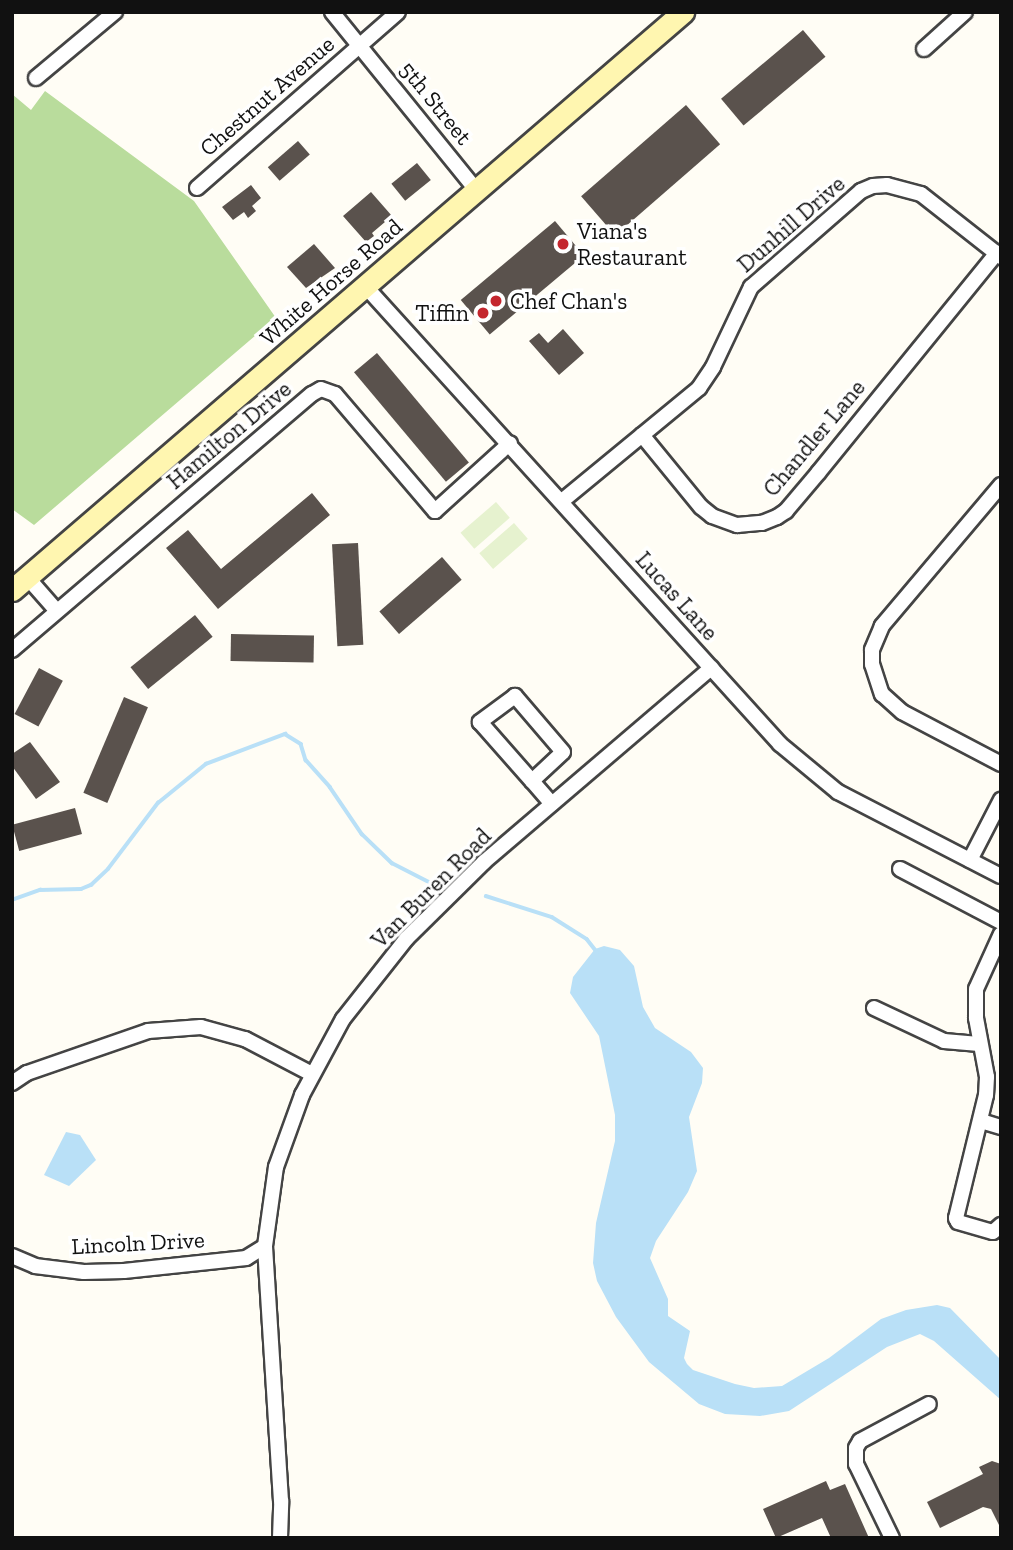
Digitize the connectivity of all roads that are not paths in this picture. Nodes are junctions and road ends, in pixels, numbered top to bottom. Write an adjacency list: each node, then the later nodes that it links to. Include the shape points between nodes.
1 (115, 12): 8 (street)
2 (332, 12): 6 (street, 5th Street)
3 (398, 12): 6 (street, Chestnut Avenue)
4 (683, 12): 10 (main road, White Horse Road)
5 (965, 12): 7 (street)
6 (359, 45): 9 (street, Chestnut Avenue); 10 (street, 5th Street)
7 (924, 50)
8 (36, 78)
9 (197, 188)
10 (477, 190): 12 (main road, White Horse Road)
11 (999, 255): 13 (street, Dunhill Drive, via 921,194 887,185 861,191 751,286 706,380); 13 (street, Chandler Lane, via 777,517 737,525 712,516)
12 (366, 287): 14 (street, Lucas Lane); 17 (main road, White Horse Road)
13 (642, 435): 16 (street, Dunhill Drive)
14 (510, 443): 16 (street, Lucas Lane); 18 (street, Hamilton Drive, via 435,511 335,394 321,389)
15 (1001, 485): 21 (street, via 882,626 872,650 872,664 882,694 902,712)
16 (562, 501): 20 (street, Lucas Lane)
17 (20, 583): 18 (street)
18 (57, 611): 19 (street, Hamilton Drive)
19 (12, 650)
20 (711, 668): 24 (street, Van Buren Road); 25 (street, Lucas Lane, via 809,771 858,803)
21 (1001, 764)
22 (532, 781): 22 (street, via 480,722 514,696 563,752); 24 (street)
23 (1001, 800): 25 (street)
24 (552, 804): 32 (street, Van Buren Road, via 484,862 407,938 343,1019)
25 (970, 860): 27 (street, Lucas Lane)
26 (900, 869): 28 (street)
27 (1001, 876)
28 (1001, 922)
29 (1001, 934): 31 (street, via 976,989)
30 (874, 1008): 31 (street, via 944,1041)
31 (979, 1044): 34 (street, via 987,1077)
32 (312, 1074): 33 (street, via 245,1039 201,1027 148,1031 27,1073); 37 (street, Van Buren Road, via 276,1167)
33 (12, 1083)
34 (981, 1121): 35 (street); 36 (street, via 956,1218 993,1232)
35 (1001, 1127)
36 (1001, 1225)
37 (265, 1246): 38 (street, Lincoln Drive, via 247,1258 124,1271 35,1266); 40 (street, Van Buren Road)
38 (12, 1256)
39 (929, 1404): 41 (street, via 860,1441 856,1448 856,1464)
40 (280, 1538)
41 (892, 1538)

